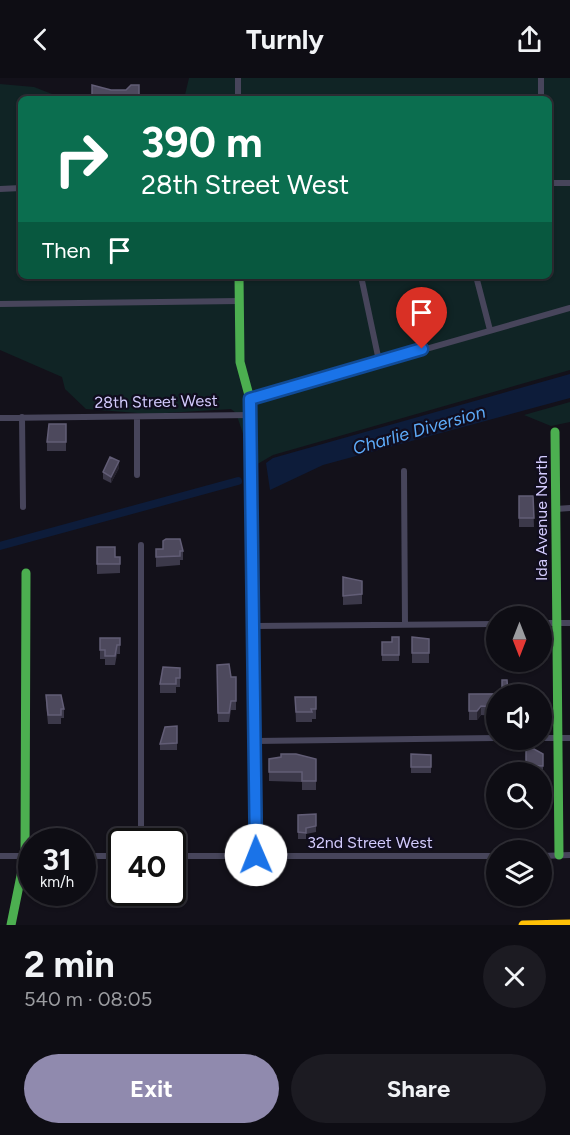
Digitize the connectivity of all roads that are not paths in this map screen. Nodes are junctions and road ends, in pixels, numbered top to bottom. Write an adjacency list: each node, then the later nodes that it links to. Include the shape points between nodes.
1 (238, 78): 3 (street)
2 (541, 78): 4 (street)
3 (238, 96)
4 (541, 96)
5 (552, 183): 6 (street)
6 (570, 183)
7 (18, 188): 8 (street)
8 (0, 189)
9 (239, 279): 12 (street)
10 (362, 279): 16 (street)
11 (477, 279): 15 (street)
12 (240, 301): 13 (street); 17 (street, via 241,372)
13 (0, 304)
14 (570, 308): 15 (street)
15 (490, 330): 16 (street)
16 (379, 361): 17 (street)
17 (250, 399): 18 (street)
18 (250, 415): 20 (street, 28th Street West); 35 (street)
19 (22, 417): 20 (street, 28th Street West); 21 (street, 28th Street West); 25 (street)
20 (137, 417): 24 (street)
21 (0, 418)
22 (555, 432): 26 (street, Ida Avenue North)
23 (404, 471): 33 (street)
24 (137, 475)
25 (23, 507)
26 (556, 508): 27 (street); 31 (street, Ida Avenue North)
27 (570, 508)
28 (141, 545): 42 (street)
29 (26, 573): 41 (street)
30 (552, 623): 31 (street)
31 (557, 623): 32 (street); 38 (street, Ida Avenue North)
32 (570, 623)
33 (405, 624): 34 (street); 35 (street)
34 (486, 624)
35 (253, 626): 40 (street)
36 (486, 738): 40 (street)
37 (552, 738): 38 (street)
38 (558, 738): 39 (street); 45 (street, Ida Avenue North)
39 (570, 738)
40 (255, 741): 43 (street)
41 (28, 828)
42 (141, 828)
43 (256, 855): 49 (street, 32nd Street West); 50 (street, 32nd Street West)
44 (552, 855): 45 (street)
45 (559, 855): 46 (street)
46 (570, 855)
47 (0, 856): 48 (street)
48 (18, 856)
49 (186, 856)
50 (486, 856)
51 (18, 890): 53 (street, via 12,904)
52 (570, 924): 54 (street)
53 (11, 925)
54 (523, 925)

